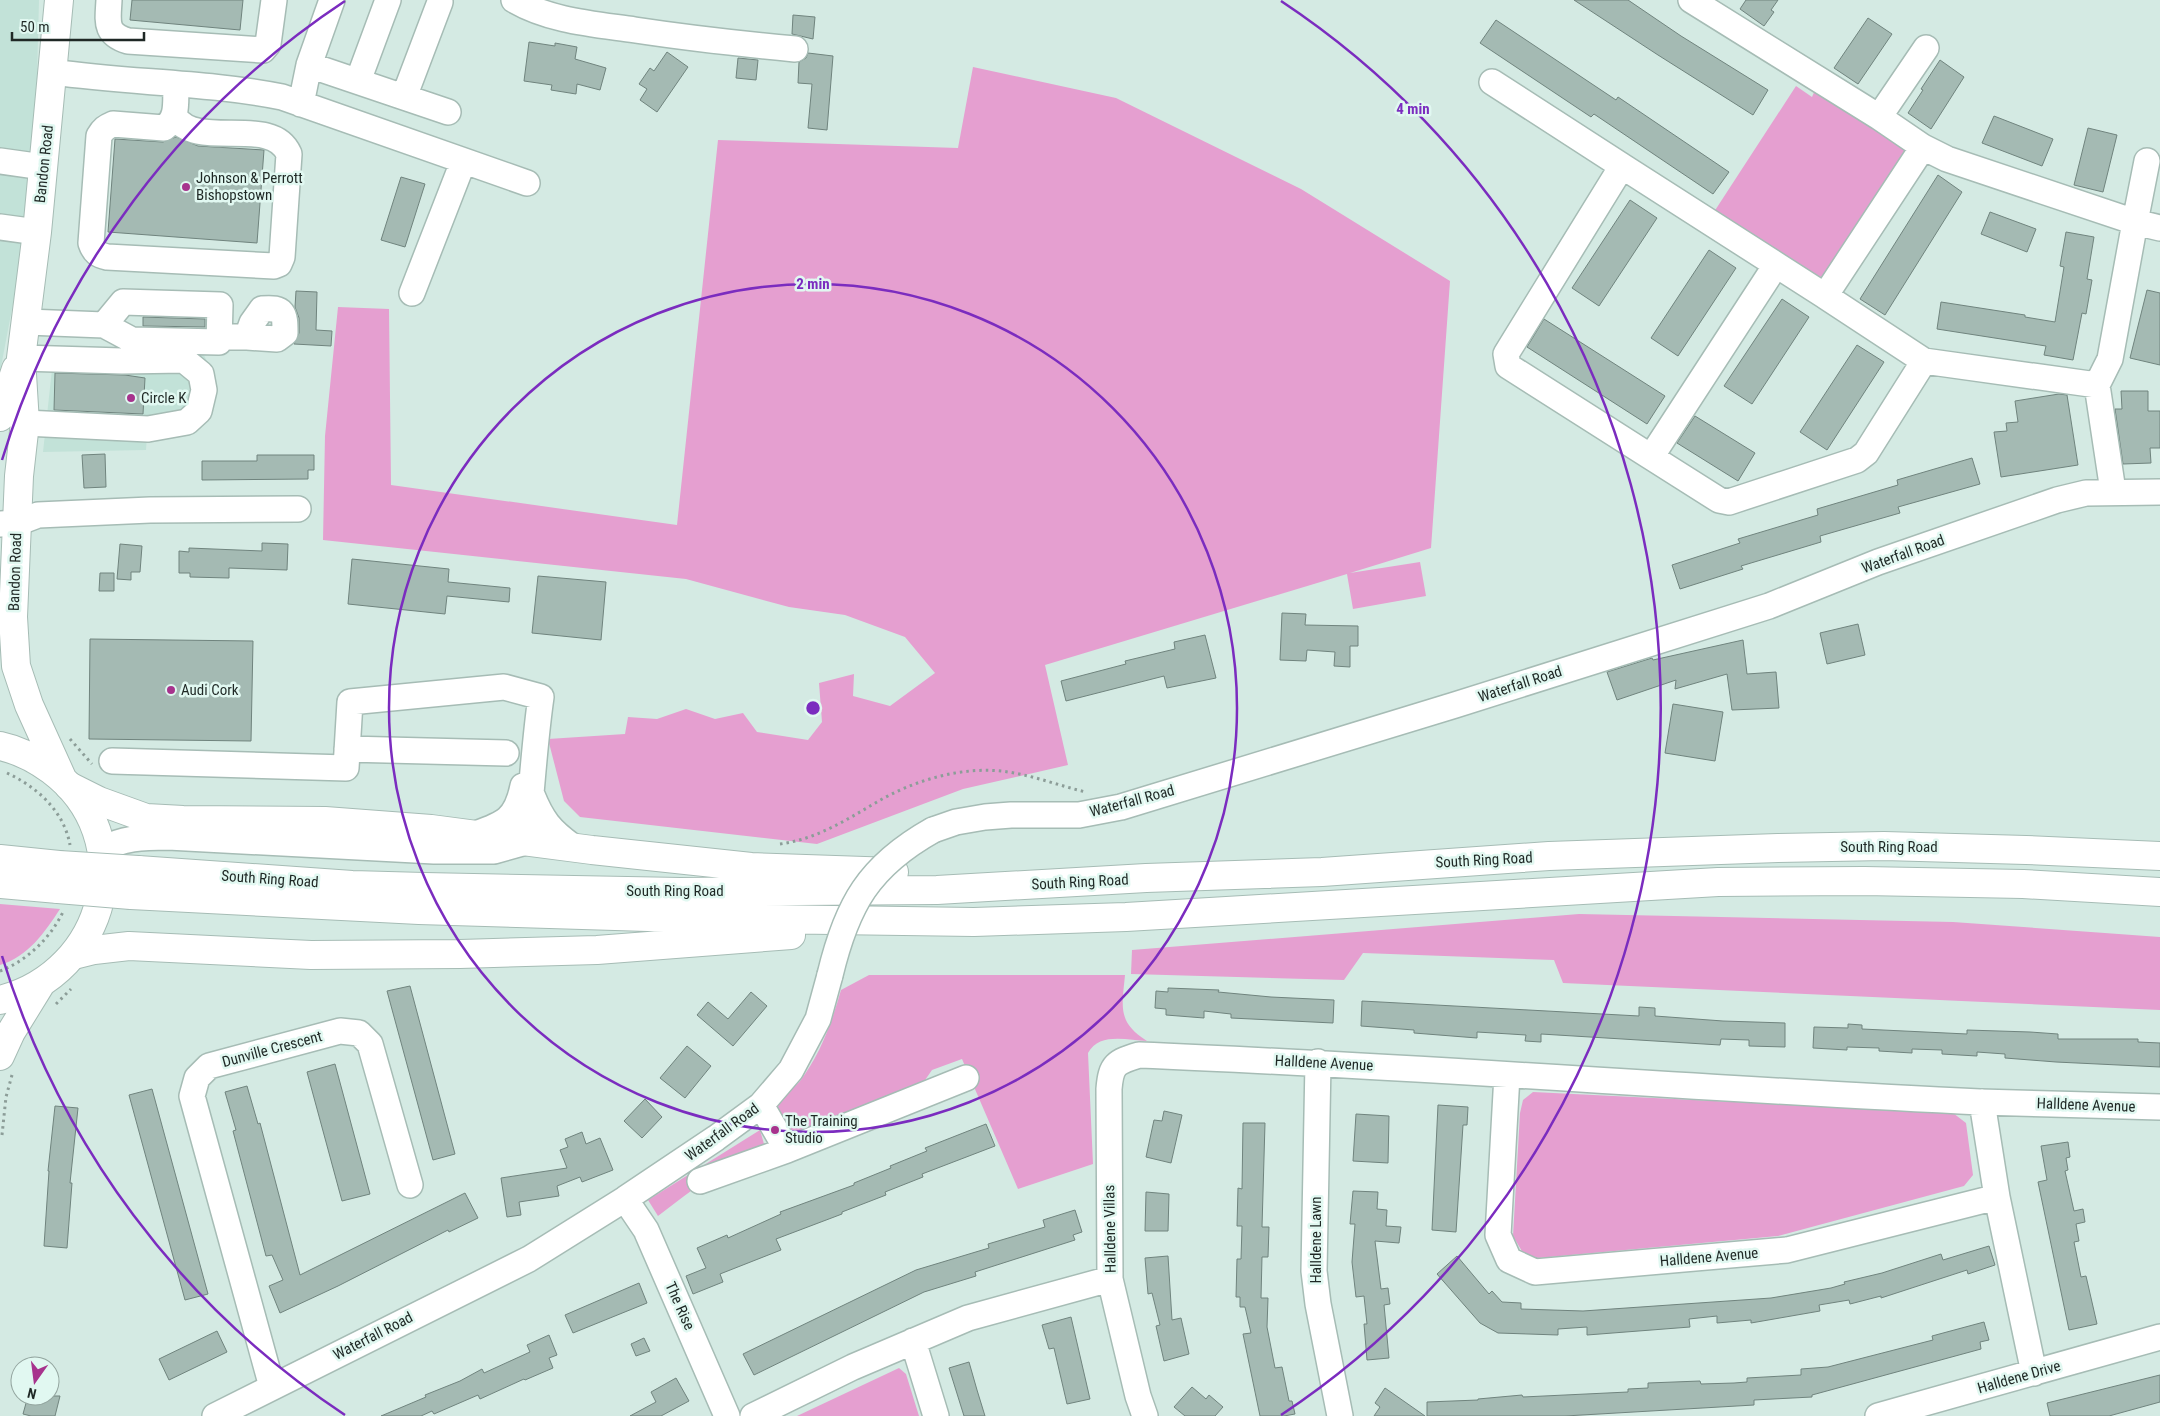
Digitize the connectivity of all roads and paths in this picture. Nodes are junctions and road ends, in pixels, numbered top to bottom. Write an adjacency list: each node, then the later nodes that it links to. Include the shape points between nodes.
1 (59, 0): 13 (main road, Bandon Road)
2 (109, 0): 9 (street, via 107,23 118,38)
3 (274, 0): 9 (street, via 268,44 262,50)
4 (332, 0): 12 (street)
5 (388, 0): 14 (street)
6 (514, 0): 11 (street, via 576,22)
7 (440, 2): 17 (street)
8 (1707, 4): 21 (street)
9 (172, 43): 16 (street)
10 (1926, 48): 21 (street)
11 (795, 50)
12 (309, 64): 14 (street); 18 (street)
13 (53, 72): 16 (street); 27 (main road, Bandon Road)
14 (358, 81): 17 (street)
15 (1492, 82): 26 (street)
16 (173, 85): 18 (street, via 246,90); 20 (street)
17 (404, 97): 19 (street)
18 (301, 104): 24 (street)
19 (448, 112)
20 (175, 117): 20 (street, via 164,128 113,124 102,131 99,136 93,250 107,257 279,264 287,149 268,136 192,130)
21 (1879, 117): 22 (street)
22 (1923, 147): 29 (street, via 1942,157); 35 (street)
23 (0, 161): 27 (street)
24 (463, 162): 28 (street); 34 (street)
25 (2147, 162): 29 (street)
26 (1622, 166): 33 (street); 44 (street, via 1506,354 1506,360 1508,366)
27 (44, 167): 32 (main road, Bandon Road)
28 (527, 183)
29 (2135, 222): 31 (street); 42 (street, via 2110,359)
30 (0, 227): 32 (street)
31 (2160, 228)
32 (37, 232): 36 (main road, Bandon Road)
33 (1776, 265): 35 (street); 44 (street)
34 (412, 293)
35 (1825, 296): 40 (street)
36 (27, 322): 37 (street); 41 (main road, Bandon Road)
37 (104, 325): 38 (street, via 132,340 219,342); 38 (street, via 123,302 220,305)
38 (219, 337): 39 (street)
39 (247, 337)
40 (1924, 361): 42 (street); 44 (street, via 1866,453 1857,460 1729,502 1719,500)
41 (12, 365): 43 (main road, Bandon Road); 43 (street, via 184,360 201,374 204,390 198,411 187,422 168,426 148,429)
42 (2097, 385): 45 (street)
43 (12, 420): 48 (main road, Bandon Road)
44 (1650, 457)
45 (2114, 491): 46 (street, Waterfall Road); 78 (street, Waterfall Road, bridge, via 2058,500 1878,562 1769,606 1121,807 1079,815 985,817 933,830 896,853 869,881 852,908 818,1019 806,1045 791,1070)
46 (2160, 492)
47 (298, 509): 48 (street)
48 (14, 514): 54 (main road, Bandon Road, via 16,666 29,705)
49 (0, 746): 54 (main road, via 36,760)
50 (347, 749): 51 (street); 52 (street, via 350,702 504,687 541,697); 53 (street, via 346,768)
51 (506, 753)
52 (533, 758): 55 (street); 56 (street, via 520,802 512,817)
53 (112, 761)
54 (66, 782): 56 (main road, via 116,808 146,818 326,821); 59 (main road, via 84,806)
55 (532, 795): 57 (street); 58 (street, via 540,816 553,832)
56 (472, 835): 57 (main road)
57 (526, 842): 58 (main road); 59 (street, via 494,851 434,851 168,836 134,838)
58 (572, 846): 63 (main road, via 751,867)
59 (101, 850): 68 (main road, via 103,874 99,904 86,937)
60 (2160, 856): 63 (main road, South Ring Road, via 1831,847 1549,856 1322,872)
61 (0, 859): 62 (main road, South Ring Road)
62 (59, 877): 64 (main road, South Ring Road, bridge); 65 (main road, South Ring Road)
63 (1146, 878): 64 (main road, South Ring Road, via 938,890 680,892)
64 (134, 883): 67 (main road, South Ring Road, via 419,910)
65 (0, 884)
66 (2160, 892): 67 (main road, South Ring Road, via 2014,884 1718,882 1126,917)
67 (974, 922): 68 (main road, via 597,950 311,955 129,946)
68 (74, 955): 70 (main road, via 59,971)
69 (72, 988): 70 (path)
70 (47, 996): 71 (main road, via 17,996); 74 (main road, via 11,1032)
71 (0, 1000)
72 (1139, 1055): 73 (street, Halldene Avenue); 86 (street, Halldene Villas, via 1119,1061 1110,1074)
73 (1318, 1062): 75 (street, Halldene Avenue); 96 (street, Halldene Lawn, via 1314,1270)
74 (7, 1064): 80 (path)
75 (1508, 1075): 77 (street, Halldene Avenue); 84 (street, Halldene Avenue, via 1498,1235 1509,1260 1535,1272 1787,1250)
76 (966, 1078): 81 (street)
77 (1982, 1102): 79 (street, Halldene Avenue); 84 (street)
78 (761, 1105): 81 (street); 85 (street, Waterfall Road)
79 (2160, 1107)
80 (2, 1135)
81 (787, 1150): 82 (street)
82 (700, 1181)
83 (410, 1185): 90 (street, Dunville Crescent, via 370,1044 359,1033 340,1031 209,1066 197,1078 192,1096)
84 (1997, 1196): 89 (street)
85 (625, 1200): 90 (street, Waterfall Road, via 528,1259); 92 (street, The Rise, via 646,1230)
86 (1110, 1279): 88 (street, via 995,1309); 95 (street, Halldene Villas)
87 (2160, 1337): 89 (street, Halldene Drive)
88 (913, 1341): 93 (street); 94 (street)
89 (2034, 1373): 97 (street, Halldene Drive)
90 (272, 1387): 91 (street, Waterfall Road)
91 (215, 1416)
92 (727, 1416)
93 (753, 1416)
94 (936, 1416)
95 (1145, 1416)
96 (1340, 1416)
97 (1878, 1416)

